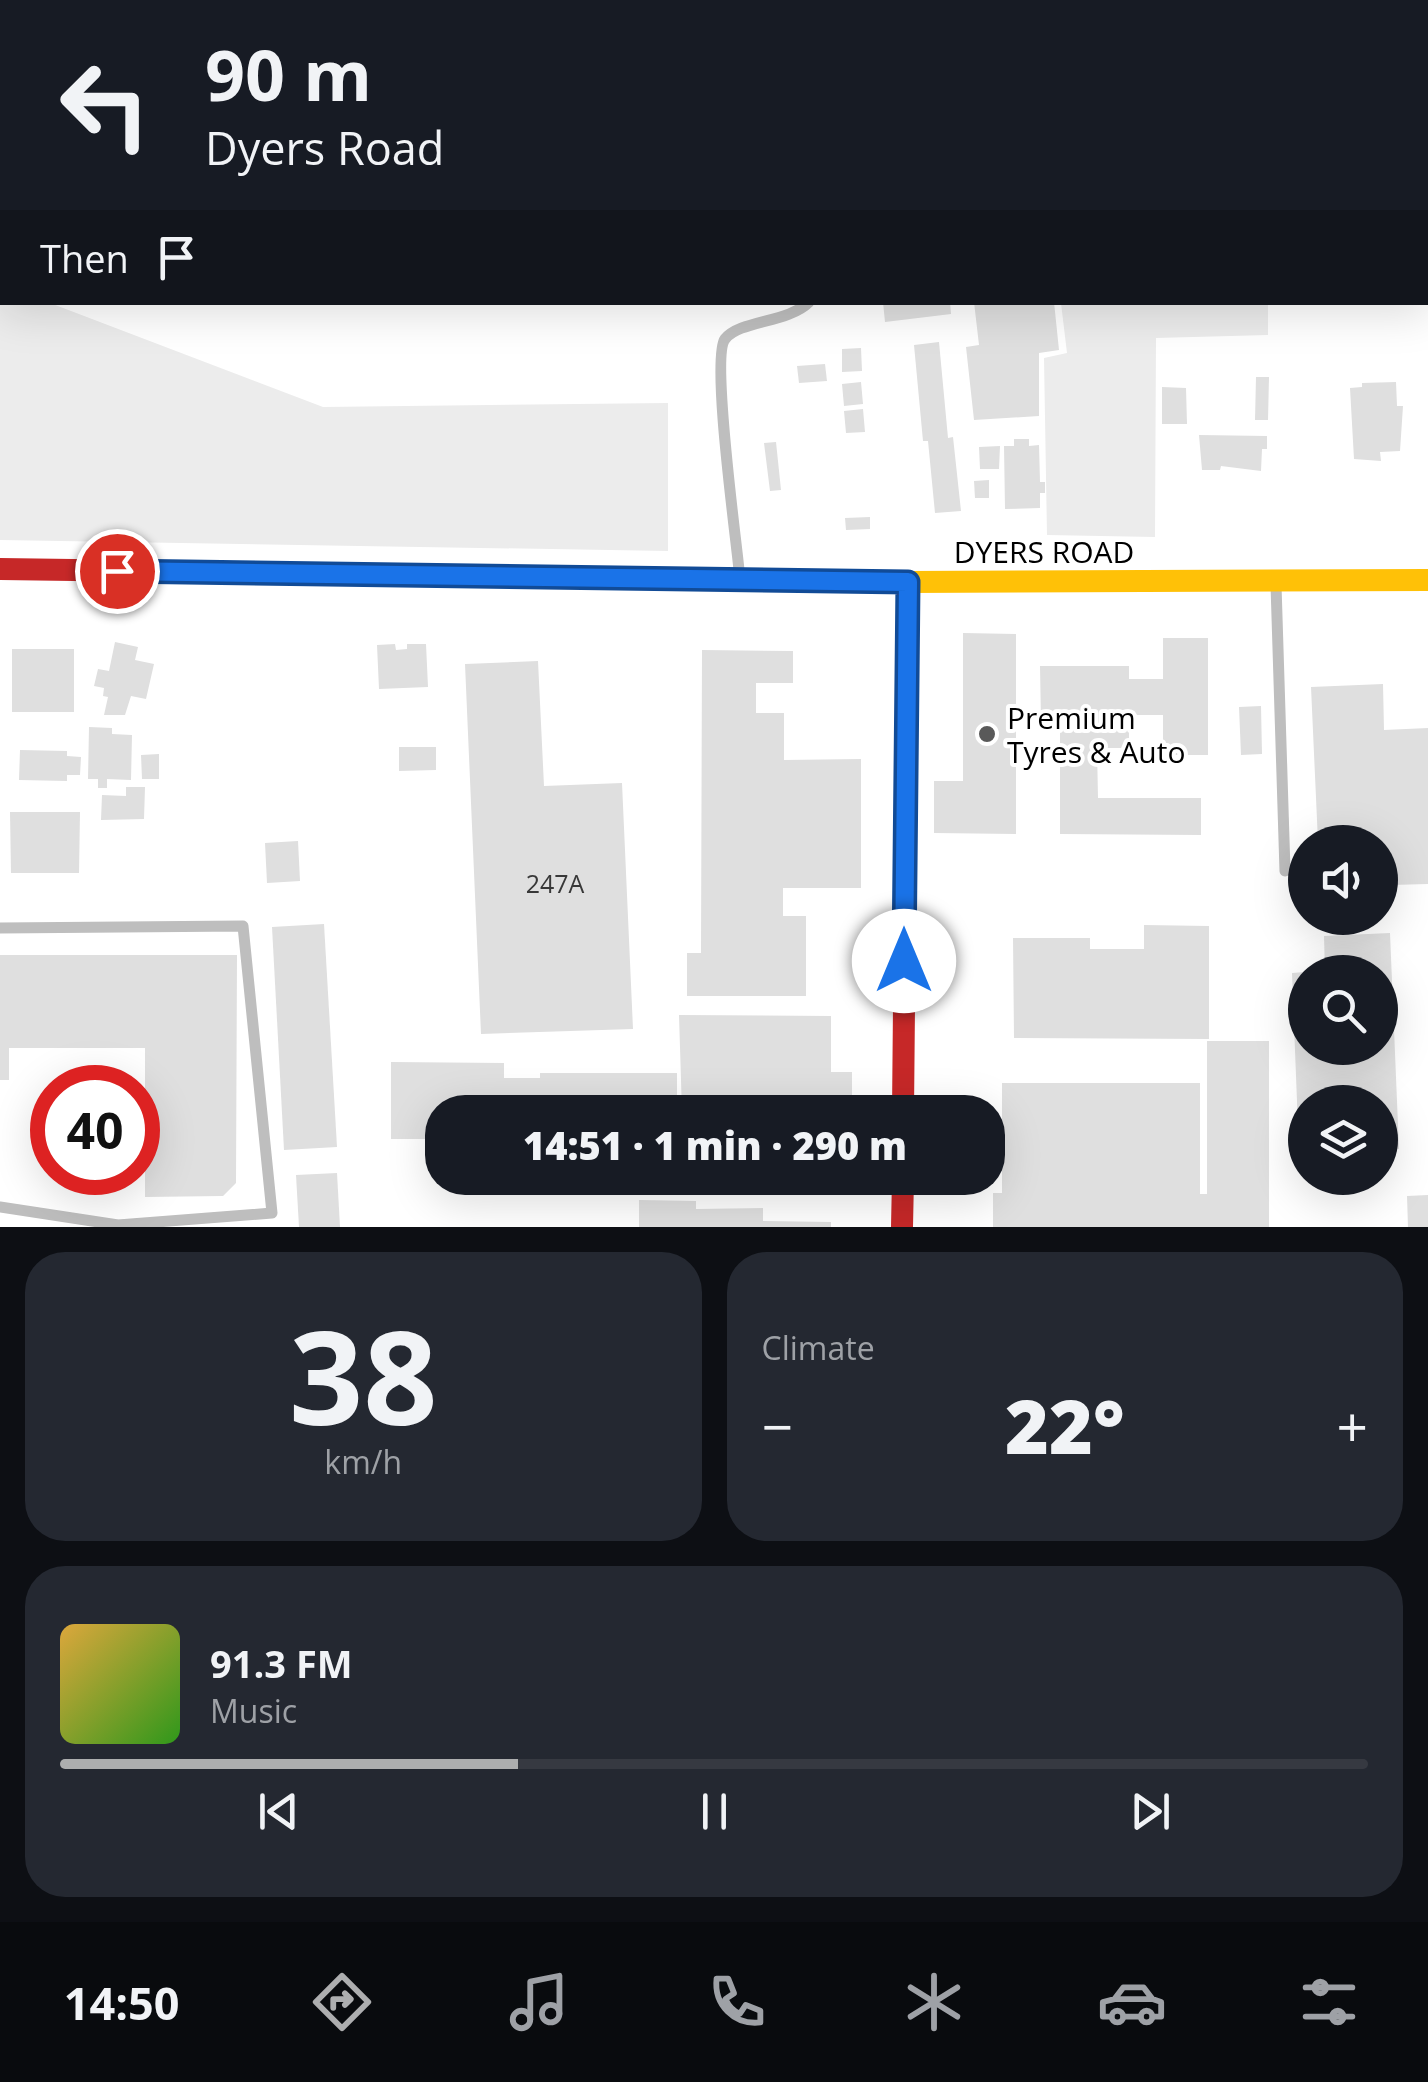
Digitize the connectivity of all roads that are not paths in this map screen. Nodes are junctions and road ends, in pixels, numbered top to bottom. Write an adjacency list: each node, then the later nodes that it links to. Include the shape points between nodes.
1 (805, 305): 3 (lane, via 728,335 722,344)
2 (0, 569): 3 (main road, DYERS ROAD)
3 (740, 580): 6 (main road, DYERS ROAD)
4 (1276, 580): 5 (main road, DYERS ROAD); 6 (main road, DYERS ROAD); 7 (lane)
5 (1428, 580)
6 (908, 582): 9 (main road)
7 (1285, 871)
8 (0, 928): 11 (lane, via 244,926 272,1213 118,1224)
9 (903, 1095)
10 (903, 1195): 12 (main road)
11 (0, 1207)
12 (902, 1227)

